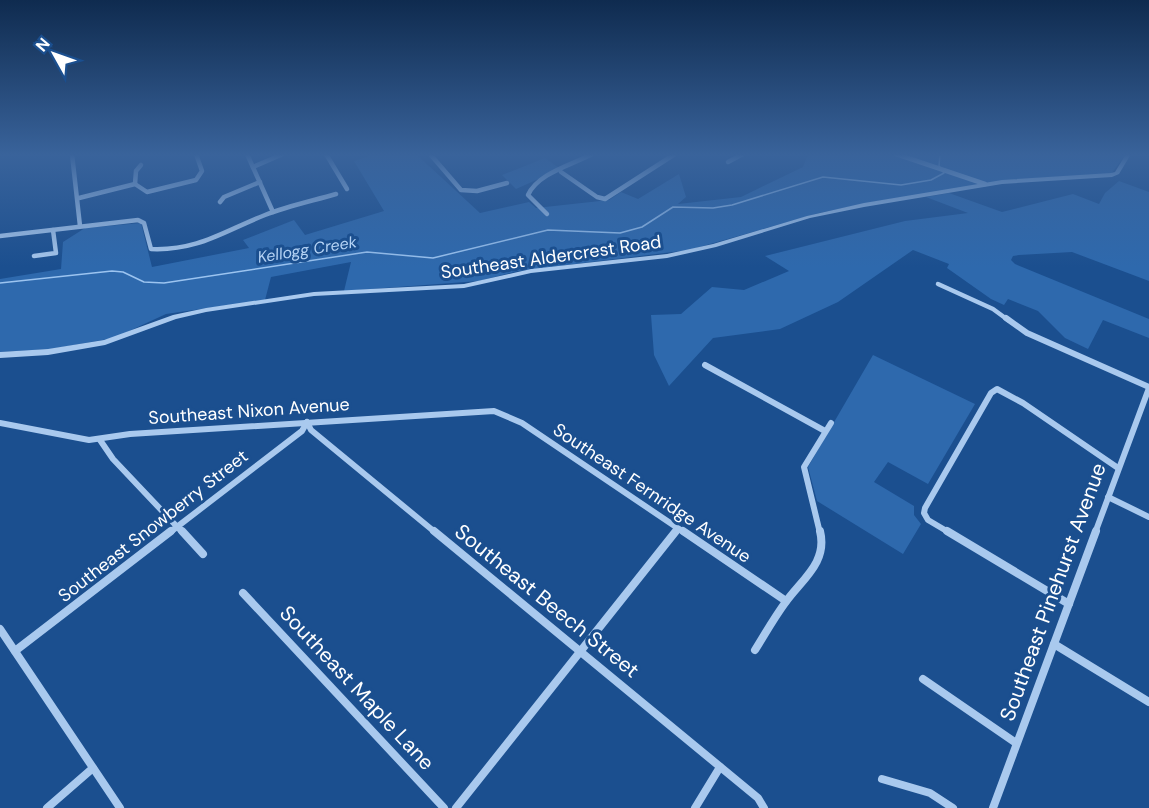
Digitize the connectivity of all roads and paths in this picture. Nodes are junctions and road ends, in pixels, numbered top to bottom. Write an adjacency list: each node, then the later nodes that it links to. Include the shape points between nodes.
1 (78, 192): 12 (street)
2 (104, 192): 12 (street)
3 (237, 192): 13 (street)
4 (264, 192): 14 (street)
5 (463, 192): 6 (street)
6 (482, 192)
7 (528, 192): 15 (street)
8 (589, 192): 9 (street, via 605,199)
9 (616, 192)
10 (943, 192): 21 (street, Southeast Aldercrest Road, via 825,213 672,255 531,271 464,286 314,294 206,310 105,342)
11 (336, 194): 14 (street)
12 (79, 198): 16 (street)
13 (220, 202)
14 (273, 212): 16 (street, via 214,241 180,248 152,249 143,220)
15 (547, 214)
16 (80, 226): 17 (street)
17 (53, 230): 18 (street); 19 (street, via 56,254)
18 (0, 236)
19 (34, 256)
20 (938, 284): 23 (street, via 993,309 1028,333)
21 (0, 356)
22 (705, 365): 28 (street)
23 (1149, 388): 30 (street, Southeast Pinehurst Avenue)
24 (501, 412): 25 (street, Southeast Nixon Avenue); 34 (street, Southeast Fernridge Avenue)
25 (307, 422): 29 (street, Southeast Nixon Avenue, via 130,434); 33 (street, Southeast Snowberry Street, via 302,431); 43 (street, Southeast Beech Street, via 310,430)
26 (0, 423): 29 (street, Southeast Nixon Avenue)
27 (831, 423): 28 (street)
28 (825, 431): 37 (street, via 804,467 821,550 814,569)
29 (100, 440): 33 (street, via 113,459)
30 (1118, 468): 31 (street, Southeast Pinehurst Avenue); 38 (street, via 997,389 991,393 925,508 928,520)
31 (1108, 497): 32 (street); 38 (street, Southeast Pinehurst Avenue)
32 (1149, 517)
33 (178, 527): 35 (street); 42 (street, Southeast Snowberry Street)
34 (678, 529): 37 (street, Southeast Fernridge Avenue); 43 (street)
35 (203, 554)
36 (243, 593): 52 (street, Southeast Maple Lane)
37 (786, 601): 41 (street)
38 (1069, 604): 40 (street, Southeast Pinehurst Avenue)
39 (0, 629): 42 (street)
40 (1054, 644): 45 (street); 46 (street, Southeast Pinehurst Avenue)
41 (755, 650)
42 (15, 651): 48 (street)
43 (580, 651): 47 (street, Southeast Beech Street); 53 (street)
44 (923, 679): 46 (street)
45 (1149, 702)
46 (1016, 743): 57 (street, Southeast Pinehurst Avenue)
47 (720, 767): 54 (street); 55 (street, Southeast Beech Street, via 759,798)
48 (93, 768): 50 (street); 51 (street)
49 (882, 779): 56 (street, via 930,793)
50 (47, 808)
51 (120, 808)
52 (444, 808)
53 (456, 808)
54 (695, 808)
55 (764, 808)
56 (954, 808)
57 (993, 808)

